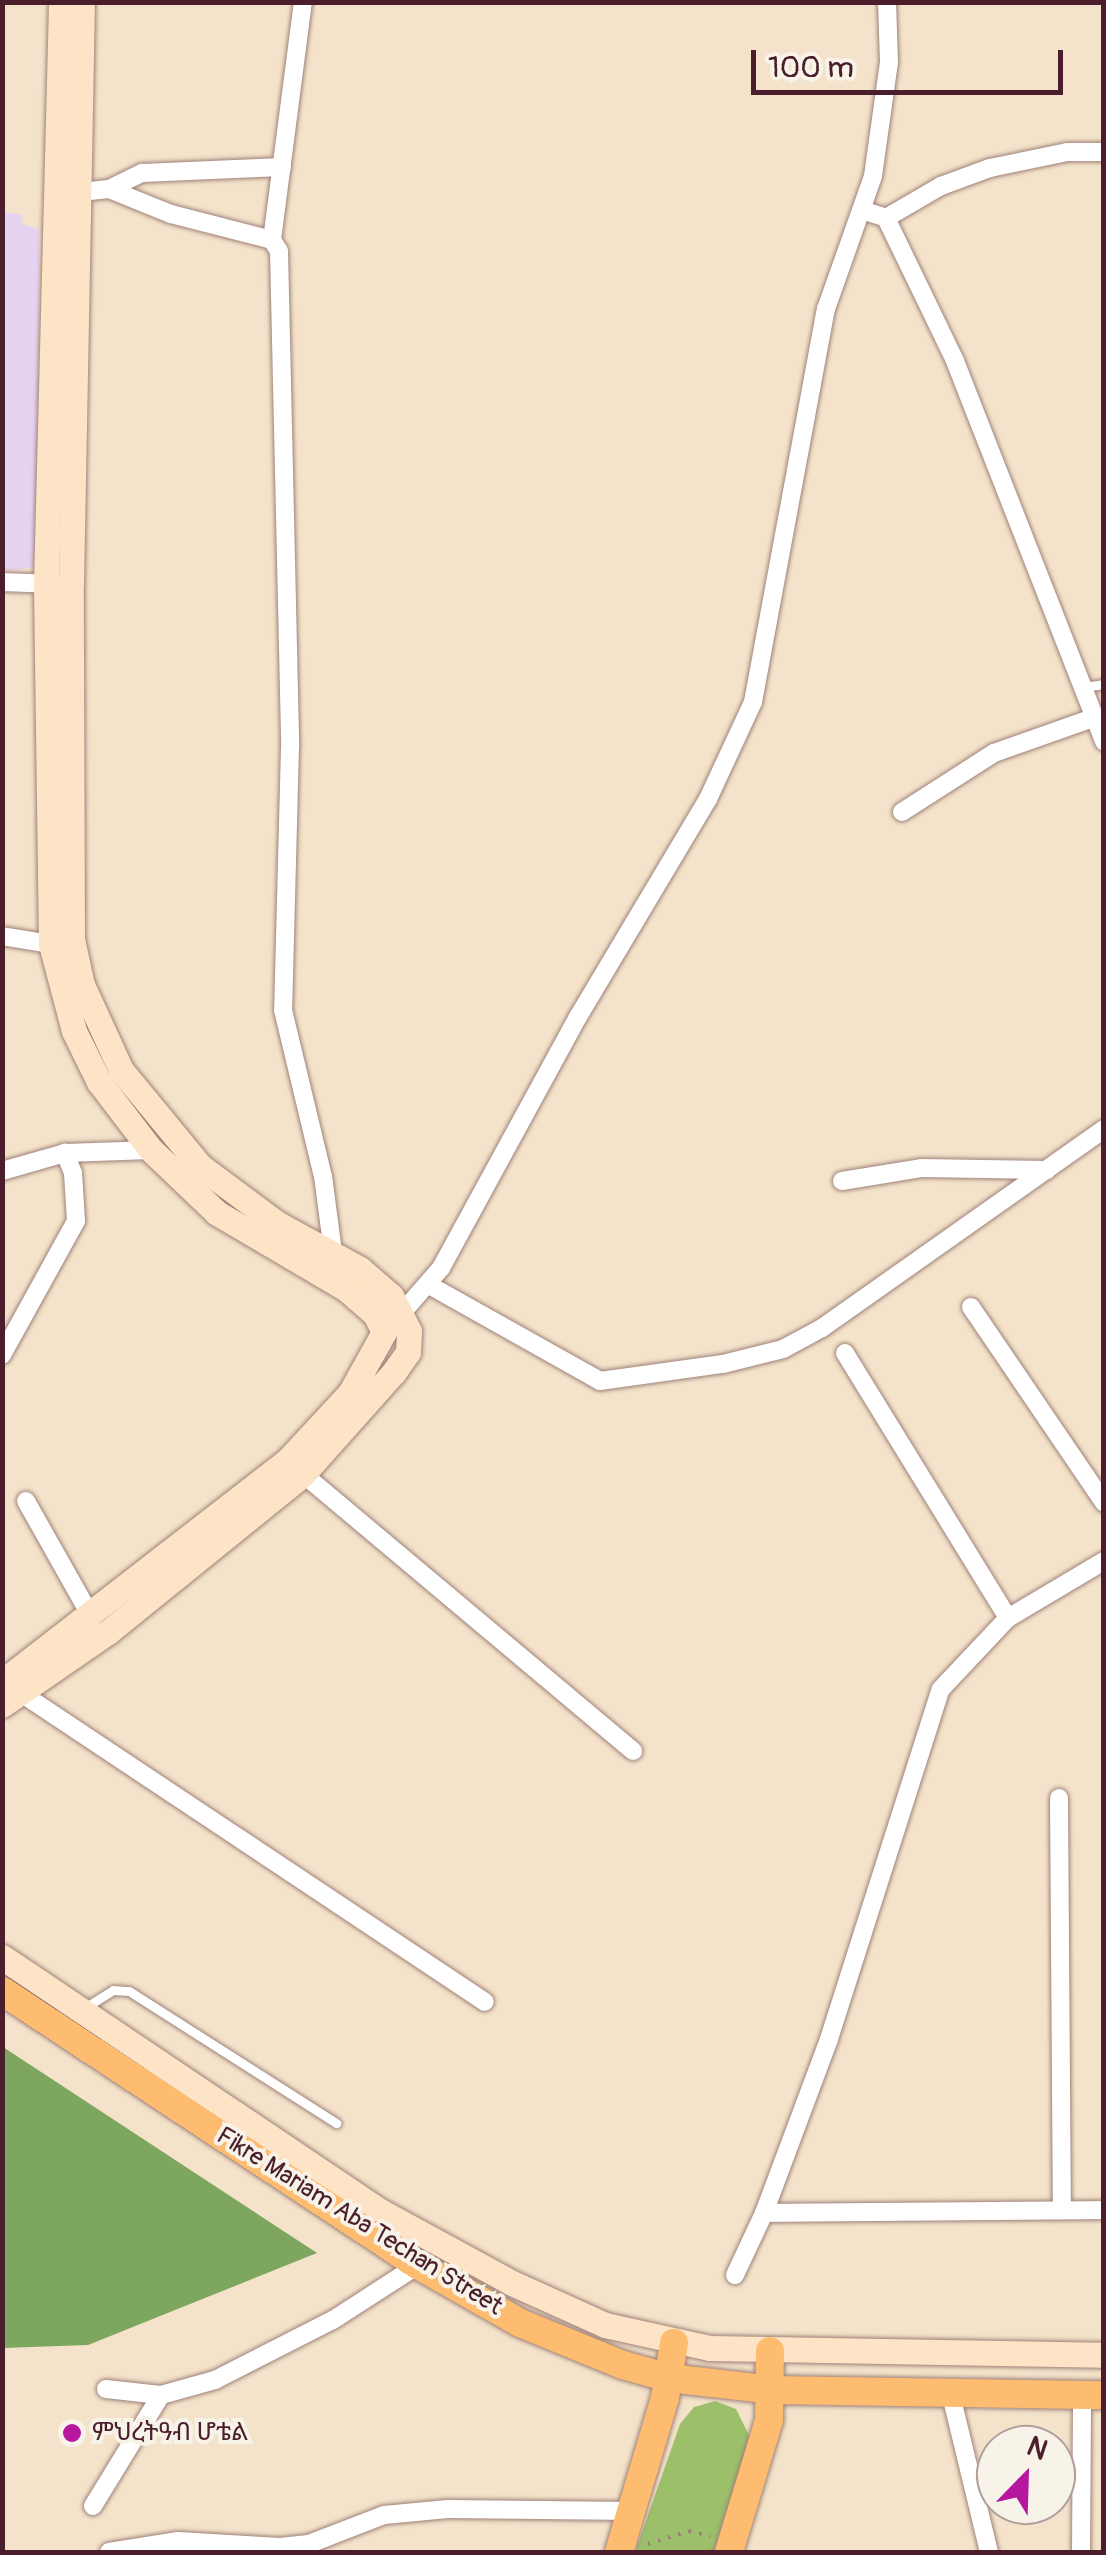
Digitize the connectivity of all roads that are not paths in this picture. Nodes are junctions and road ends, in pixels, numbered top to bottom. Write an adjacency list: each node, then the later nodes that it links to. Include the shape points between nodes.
1 (60, 2): 8 (main road)
2 (82, 2): 8 (main road)
3 (304, 2): 6 (street)
4 (886, 2): 9 (street, via 889,62)
5 (1104, 152): 10 (street, via 1067,152 990,168 940,186)
6 (282, 167): 7 (street, via 142,173); 11 (street)
7 (109, 190): 8 (street); 11 (street)
8 (68, 193): 13 (main road)
9 (865, 211): 10 (street); 28 (street, via 826,310 782,564 753,702 734,750)
10 (886, 218): 15 (street, via 955,361)
11 (272, 240): 27 (street, via 282,277 290,747 283,1010)
12 (2, 582): 13 (street)
13 (59, 584): 20 (main road); 27 (main road, via 72,939 82,985 121,1070 200,1166 278,1224)
14 (1104, 684): 15 (lane)
15 (1080, 688): 16 (street)
16 (1094, 718): 17 (street); 18 (street, via 994,753)
17 (1104, 742)
18 (902, 812)
19 (2, 936): 20 (street)
20 (50, 944): 22 (main road, via 74,1031 99,1082)
21 (1104, 1129): 24 (street)
22 (151, 1150): 23 (street); 31 (main road, via 217,1212 346,1290)
23 (65, 1153): 25 (street); 33 (street, via 76,1220)
24 (1047, 1170): 26 (street, via 921,1168); 28 (street, via 822,1328 782,1349 723,1364 600,1380)
25 (2, 1172)
26 (842, 1182)
27 (333, 1252): 30 (main road, via 381,1287)
28 (429, 1284): 30 (street)
29 (971, 1307): 36 (street)
30 (404, 1314): 31 (street); 34 (main road, via 408,1352)
31 (384, 1332): 38 (main road, via 372,1364 320,1429)
32 (845, 1353): 39 (street)
33 (2, 1355)
34 (304, 1474): 40 (main road, via 108,1632); 41 (street)
35 (26, 1501): 38 (street)
36 (1104, 1503)
37 (1104, 1561): 39 (street)
38 (92, 1618): 40 (main road)
39 (1008, 1618): 50 (street, via 941,1689 829,2039)
40 (9, 1693): 45 (street)
41 (633, 1751)
42 (1059, 1798): 48 (street)
43 (2, 1958): 46 (main road)
44 (2, 1991): 51 (main road, Fikre Mariam Aba Techan Street)
45 (485, 2002)
46 (84, 2009): 47 (lane, via 114,1990 128,1990); 53 (main road, via 380,2211 512,2284 605,2325)
47 (336, 2123)
48 (1062, 2210): 49 (street); 50 (street)
49 (1104, 2210)
50 (764, 2212): 52 (street)
51 (418, 2265): 56 (main road, Fikre Mariam Aba Techan Street, via 520,2323); 60 (street, via 271,2352 214,2380)
52 (735, 2275)
53 (674, 2343): 54 (main road); 56 (main road)
54 (770, 2351): 55 (main road); 58 (main road)
55 (1104, 2355)
56 (669, 2378): 58 (main road, Fikre Mariam Aba Techan Street); 63 (main road)
57 (106, 2389): 60 (street)
58 (772, 2390): 59 (main road, Fikre Mariam Aba Techan Street); 66 (main road)
59 (950, 2390): 61 (main road, Fikre Mariam Aba Techan Street); 68 (street)
60 (161, 2394): 62 (street)
61 (1093, 2394): 69 (street)
62 (93, 2506)
63 (634, 2511): 64 (main road); 65 (street, via 384,2515)
64 (622, 2546)
65 (310, 2548): 67 (street, via 178,2541)
66 (730, 2548)
67 (109, 2552)
68 (990, 2552)
69 (1081, 2552)

